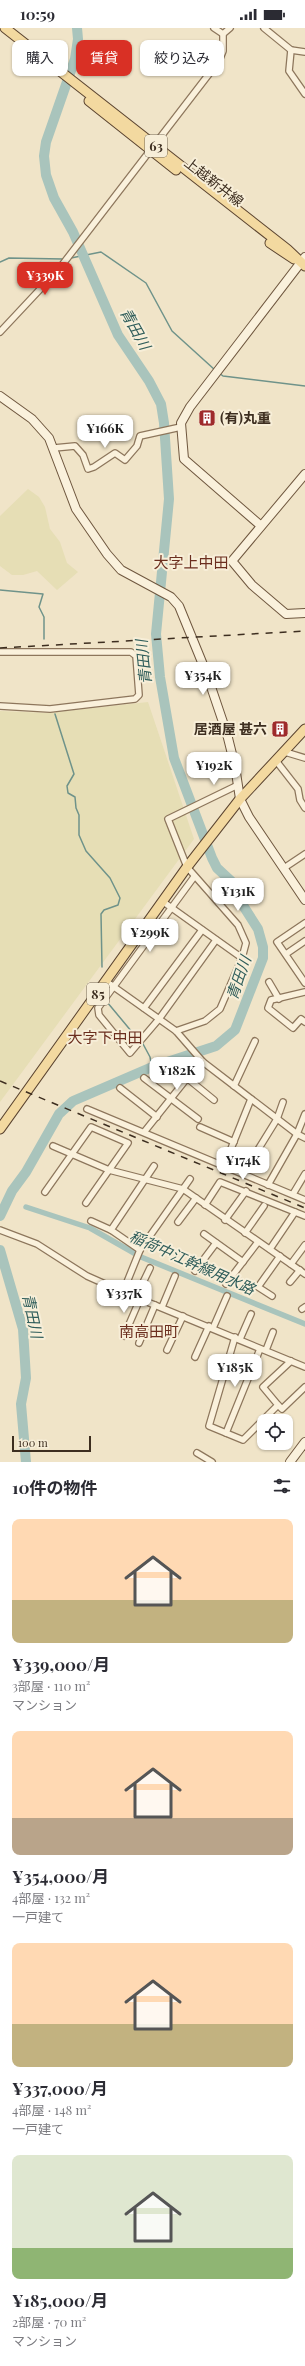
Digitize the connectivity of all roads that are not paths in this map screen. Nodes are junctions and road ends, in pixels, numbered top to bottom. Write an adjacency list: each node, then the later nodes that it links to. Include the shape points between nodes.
1 (6, 28): 8 (main road, 上越新井線 / 63)
2 (214, 28): 6 (street)
3 (230, 28): 6 (street)
4 (264, 28): 9 (street)
5 (0, 31): 7 (main road, 上越新井線 / 63)
6 (223, 34): 13 (street, via 223,51 219,61)
7 (13, 40)
8 (20, 40)
9 (291, 50): 10 (street); 12 (street, via 289,71)
10 (305, 52)
11 (62, 76): 13 (main road, 上越新井線 / 63)
12 (305, 94)
13 (154, 148): 14 (main road, 上越新井線 / 63, via 283,254); 15 (street, via 59,269)
14 (304, 262): 17 (street, via 200,392)
15 (0, 332)
16 (0, 396): 18 (street, via 32,419)
17 (181, 427): 18 (street, via 140,436 137,446 124,460 115,452 88,469 83,455 75,446); 20 (street, via 184,459)
18 (54, 448): 28 (street, via 76,509 99,543 121,570 163,592 176,602 188,626 227,734)
19 (305, 474): 20 (street)
20 (260, 525): 21 (street, via 232,561 252,585 286,614)
21 (305, 612)
22 (0, 652): 23 (street, via 131,652 136,656 139,695 135,699 50,709)
23 (0, 706)
24 (305, 729): 25 (main road, 85)
25 (285, 752): 26 (street); 27 (main road, 85)
26 (305, 758)
27 (276, 762): 29 (main road, 85); 30 (street, via 298,789)
28 (238, 784): 29 (street); 32 (street, via 168,819)
29 (240, 799): 32 (main road, 85); 33 (street, via 249,817)
30 (305, 808)
31 (305, 854): 33 (street)
32 (187, 867): 34 (street); 36 (main road, 85)
33 (284, 868): 35 (street)
34 (194, 876): 37 (street); 43 (street, via 242,931 246,943)
35 (305, 900)
36 (162, 901): 37 (street); 44 (main road, 85)
37 (172, 908): 39 (street); 47 (street)
38 (305, 923): 42 (street, via 277,942)
39 (202, 930): 40 (street); 50 (street)
40 (216, 940): 43 (street); 51 (street)
41 (305, 941): 42 (street)
42 (286, 954): 46 (street)
43 (242, 958): 53 (street, via 224,1002 215,1014 205,1021)
44 (107, 982): 47 (street); 70 (main road, 85)
45 (269, 982): 49 (street)
46 (305, 983)
47 (114, 988): 50 (street); 51 (street, via 98,1008 99,1015 130,1053)
48 (305, 992): 49 (street)
49 (279, 999): 52 (street, via 271,1000 268,1008 293,1028 301,1019)
50 (144, 1008): 51 (street)
51 (159, 1019): 53 (street)
52 (305, 1022)
53 (176, 1032): 55 (street)
54 (255, 1041): 58 (street)
55 (202, 1060): 57 (street); 58 (street)
56 (144, 1078): 60 (street)
57 (187, 1078): 60 (street); 62 (street)
58 (234, 1086): 61 (street)
59 (120, 1088): 66 (street)
60 (172, 1098): 66 (street); 67 (street)
61 (251, 1099): 68 (street); 74 (street)
62 (214, 1100)
63 (283, 1102): 68 (street)
64 (87, 1109): 71 (street)
65 (305, 1114): 72 (street)
66 (157, 1117): 71 (street)
67 (198, 1119)
68 (277, 1119): 72 (street); 80 (street)
69 (200, 1127): 74 (street)
70 (0, 1129)
71 (145, 1131): 78 (street)
72 (297, 1134): 73 (street); 84 (street)
73 (305, 1138)
74 (234, 1142): 78 (street)
75 (53, 1146): 76 (street)
76 (72, 1154): 79 (street); 79 (street, via 91,1127 128,1143); 87 (street)
77 (154, 1166): 82 (street)
78 (224, 1166): 80 (street)
79 (109, 1170): 82 (street); 91 (street)
80 (243, 1174): 84 (street)
81 (305, 1174): 88 (street)
82 (145, 1179): 85 (street); 99 (street)
83 (190, 1179): 85 (street)
84 (268, 1184): 88 (street)
85 (183, 1189): 89 (street); 107 (street)
86 (246, 1191): 92 (street, via 220,1182); 94 (street); 96 (street)
87 (46, 1192)
88 (293, 1194): 90 (street)
89 (196, 1198): 92 (street); 98 (street)
90 (305, 1200)
91 (86, 1203)
92 (205, 1205): 96 (street)
93 (264, 1206): 101 (street)
94 (295, 1212): 95 (street); 106 (street)
95 (305, 1216)
96 (225, 1220): 101 (street)
97 (91, 1221): 99 (street)
98 (178, 1222)
99 (111, 1230): 107 (street)
100 (3, 1231): 118 (street, via 38,1244 87,1276)
101 (244, 1233): 103 (street)
102 (204, 1234): 104 (street)
103 (258, 1242): 106 (street); 109 (street)
104 (216, 1243): 109 (street); 113 (street)
105 (305, 1245): 110 (street)
106 (270, 1249): 108 (street)
107 (140, 1250): 118 (street)
108 (280, 1256): 110 (street); 120 (street, via 258,1287)
109 (243, 1262): 117 (street)
110 (291, 1264): 112 (street)
111 (150, 1268): 121 (street)
112 (300, 1270): 114 (street); 116 (street)
113 (195, 1271)
114 (305, 1274)
115 (175, 1276): 123 (street)
116 (290, 1282)
117 (226, 1284)
118 (123, 1292): 121 (street)
119 (227, 1296): 126 (street)
120 (272, 1296)
121 (138, 1298): 122 (street); 128 (street)
122 (155, 1305): 123 (street); 130 (street)
123 (162, 1308): 125 (street)
124 (250, 1314): 129 (street)
125 (183, 1316): 126 (street); 131 (street)
126 (211, 1327): 129 (street); 133 (street)
127 (273, 1332): 132 (street)
128 (124, 1336)
129 (238, 1338): 132 (street); 138 (street, via 209,1426)
130 (139, 1343)
131 (167, 1350)
132 (263, 1350): 134 (street); 138 (street)
133 (196, 1357)
134 (291, 1361): 135 (street); 137 (street, via 263,1387)
135 (305, 1367)
136 (305, 1388): 137 (street, via 282,1409)
137 (278, 1405): 138 (street, via 243,1440)
138 (226, 1433)
139 (305, 1442): 142 (street)
140 (197, 1453): 141 (street)
141 (212, 1462)
142 (290, 1462)

